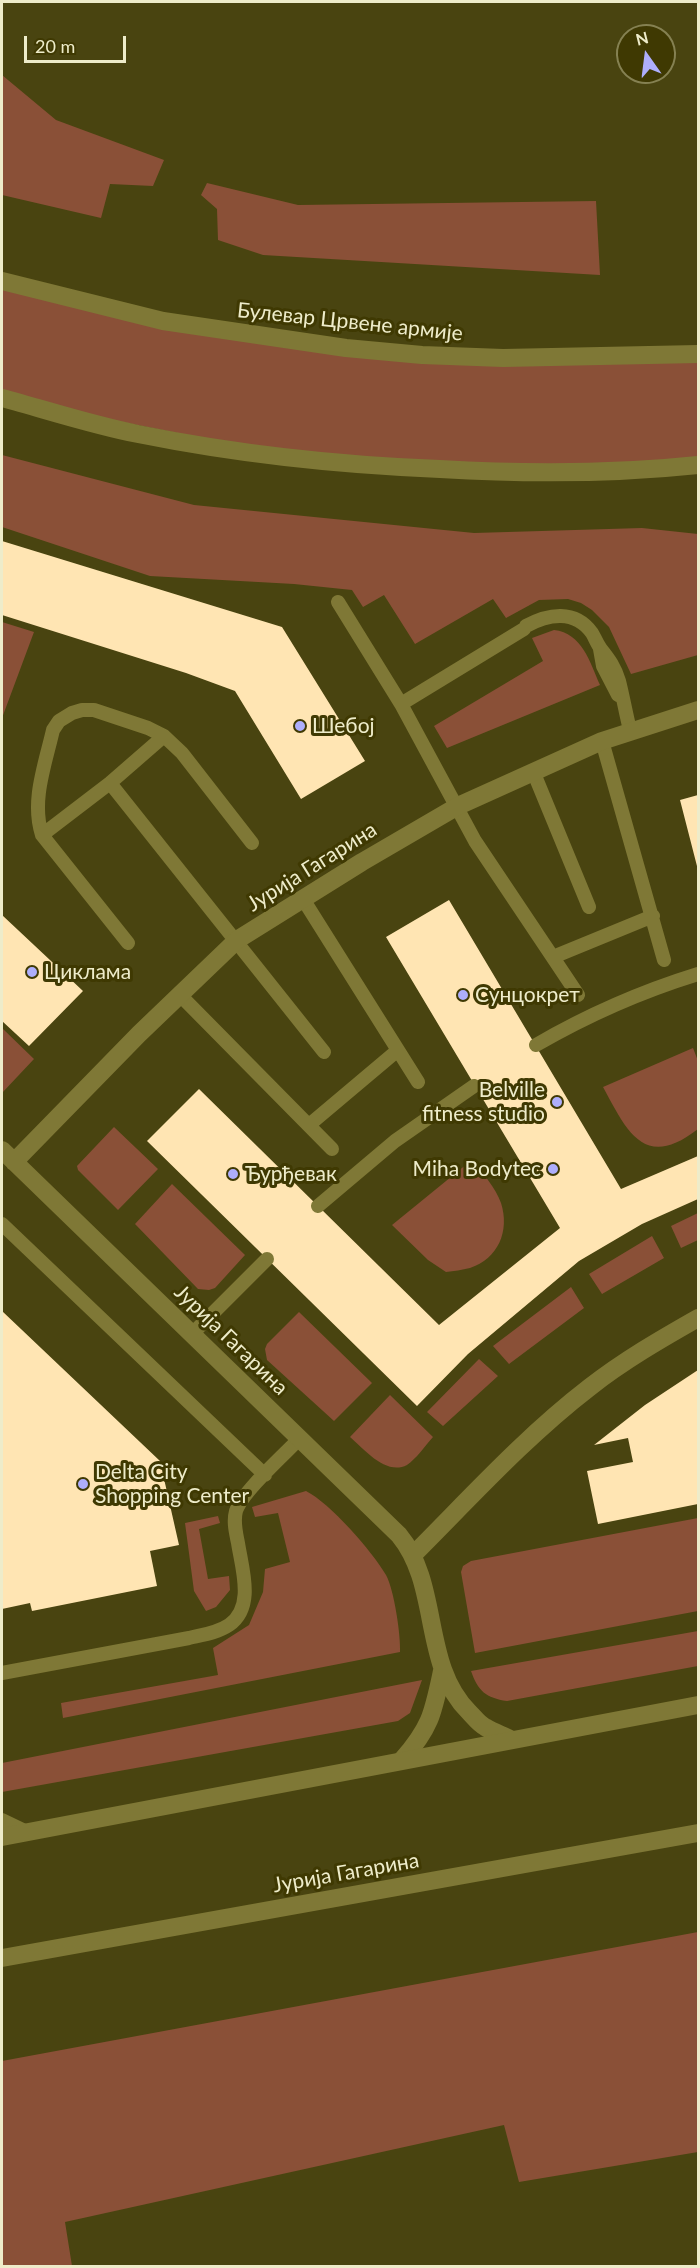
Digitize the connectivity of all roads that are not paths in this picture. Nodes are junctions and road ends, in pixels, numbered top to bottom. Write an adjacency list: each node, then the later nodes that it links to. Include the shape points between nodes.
1 (2, 281): 2 (street, Булевар Црвене армије, via 163,321 346,348 503,358)
2 (699, 354)
3 (2, 399): 4 (street, via 138,434 231,451 312,460 500,472 641,471)
4 (699, 465)
5 (338, 602): 6 (lane)
6 (401, 704): 8 (lane, via 541,618 571,616 591,631 600,647); 13 (lane)
7 (699, 710): 8 (street, Јурија Гагарина)
8 (630, 730): 10 (street, Јурија Гагарина)
9 (164, 736): 12 (lane); 14 (lane, via 94,710 82,710 59,721 53,730 37,800); 15 (lane, via 182,753)
10 (602, 741): 11 (street, Јурија Гагарина); 18 (lane)
11 (533, 771): 13 (street, Јурија Гагарина); 17 (lane)
12 (110, 783): 14 (lane); 19 (lane)
13 (458, 806): 16 (street, Јурија Гагарина); 21 (lane, via 489,863)
14 (42, 835): 20 (lane)
15 (252, 843)
16 (303, 899): 19 (street, Јурија Гагарина); 27 (lane)
17 (589, 907)
18 (653, 916): 21 (lane); 22 (lane)
19 (237, 940): 24 (street, Јурија Гагарина); 28 (lane)
20 (128, 943)
21 (553, 957): 25 (lane)
22 (664, 960)
23 (699, 974): 26 (lane, via 671,982)
24 (179, 994): 31 (lane); 33 (street, Јурија Гагарина)
25 (578, 995)
26 (536, 1045)
27 (398, 1050): 29 (lane); 31 (lane)
28 (324, 1052)
29 (418, 1082)
30 (474, 1086): 34 (lane, via 395,1142)
31 (309, 1125): 32 (lane)
32 (332, 1149)
33 (8, 1156): 38 (street, Јурија Гагарина)
34 (318, 1206)
35 (2, 1224): 40 (lane)
36 (267, 1259): 38 (lane)
37 (699, 1318): 41 (street, via 652,1344 544,1425)
38 (192, 1334): 39 (street, Јурија Гагарина)
39 (300, 1438): 40 (lane); 41 (street, Јурија Гагарина, via 383,1518)
40 (265, 1475): 43 (lane, via 236,1512 245,1585 241,1612 230,1624 189,1638)
41 (413, 1555): 42 (street, Јурија Гагарина)
42 (442, 1671): 45 (street, Јурија Гагарина, via 463,1706 483,1726); 46 (street, Јурија Гагарина, via 433,1714 421,1738)
43 (2, 1673)
44 (699, 1705): 45 (street)
45 (510, 1739): 46 (street)
46 (402, 1760): 48 (street)
47 (2, 1820): 48 (lane)
48 (27, 1832): 50 (street)
49 (699, 1833): 51 (street, Јурија Гагарина)
50 (2, 1837)
51 (2, 1958)

